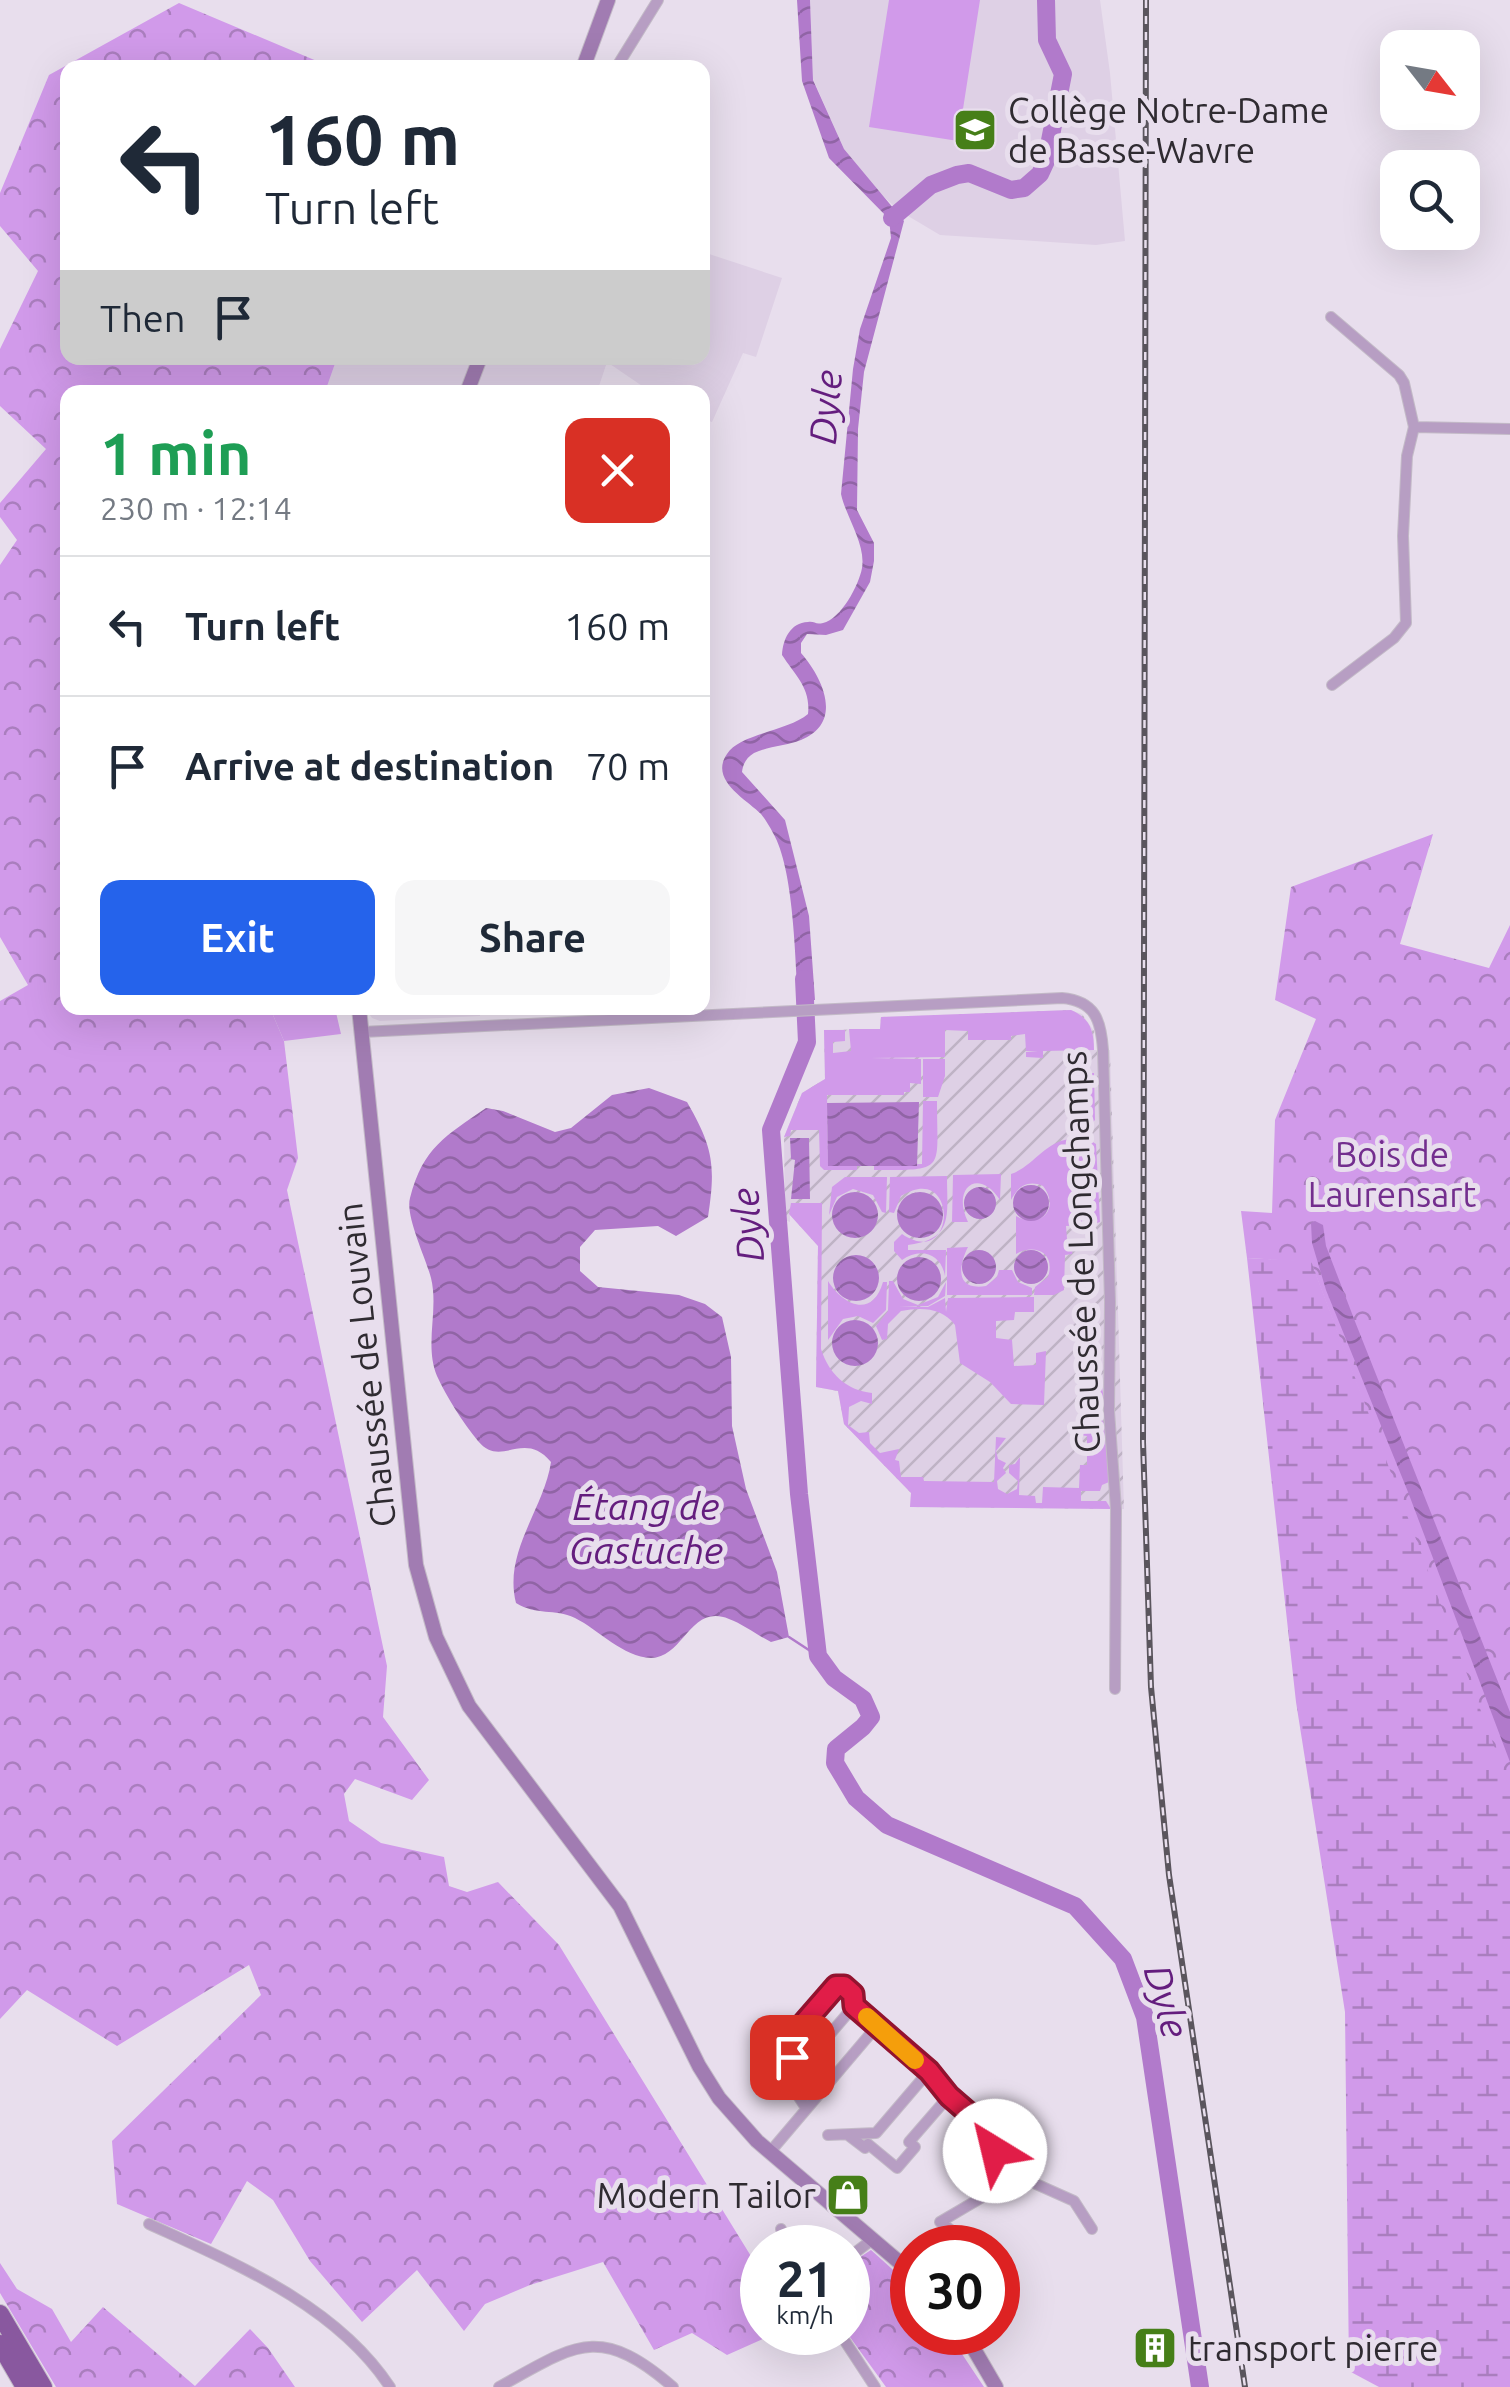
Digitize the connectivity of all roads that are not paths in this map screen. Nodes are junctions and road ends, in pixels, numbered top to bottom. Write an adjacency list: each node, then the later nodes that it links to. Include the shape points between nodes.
1 (608, 0): 3 (main road)
2 (658, 0): 4 (street)
3 (587, 60)
4 (621, 60)
5 (1332, 318): 6 (street, via 1402,378)
6 (1414, 427): 7 (street); 8 (street, via 1403,536 1406,624)
7 (1510, 429)
8 (1332, 686)
9 (710, 1014): 13 (street, Chaussée de Longchamps, via 1062,998 1094,1010 1100,1022 1110,1302)
10 (360, 1015): 12 (main road, Chaussée de Louvain)
11 (698, 1015): 12 (street, Chaussée de Longchamps)
12 (362, 1032): 22 (main road, Chaussée de Louvain, via 416,1565 436,1637 469,1706 601,1878 730,2114)
13 (1115, 1689)
14 (854, 2006): 15 (street); 17 (street); 17 (street, via 853,1994 836,1986 796,2032)
15 (877, 2026): 16 (street); 19 (street)
16 (929, 2071): 18 (street); 20 (street, via 876,2134)
17 (789, 2082): 19 (street)
18 (949, 2096): 20 (street, via 910,2142 914,2147 898,2168); 23 (street, via 979,2122)
19 (806, 2108): 22 (street)
20 (848, 2134): 21 (street)
21 (828, 2135)
22 (770, 2152): 27 (main road, Chaussée de Louvain)
23 (1012, 2180): 25 (street, via 940,2222); 26 (street, via 1025,2172 1074,2202)
24 (149, 2224): 36 (street, via 322,2315)
25 (944, 2225)
26 (1092, 2229)
27 (873, 2238): 28 (street); 29 (main road, Chaussée de Louvain)
28 (870, 2240)
29 (890, 2253)
30 (0, 2314): 35 (highway)
31 (0, 2344): 34 (highway)
32 (854, 2355): 39 (street)
33 (977, 2355): 40 (main road)
34 (25, 2387)
35 (43, 2387)
36 (390, 2387)
37 (499, 2387): 38 (street, via 564,2352 600,2345 630,2355)
38 (673, 2387)
39 (876, 2387)
40 (996, 2387)

